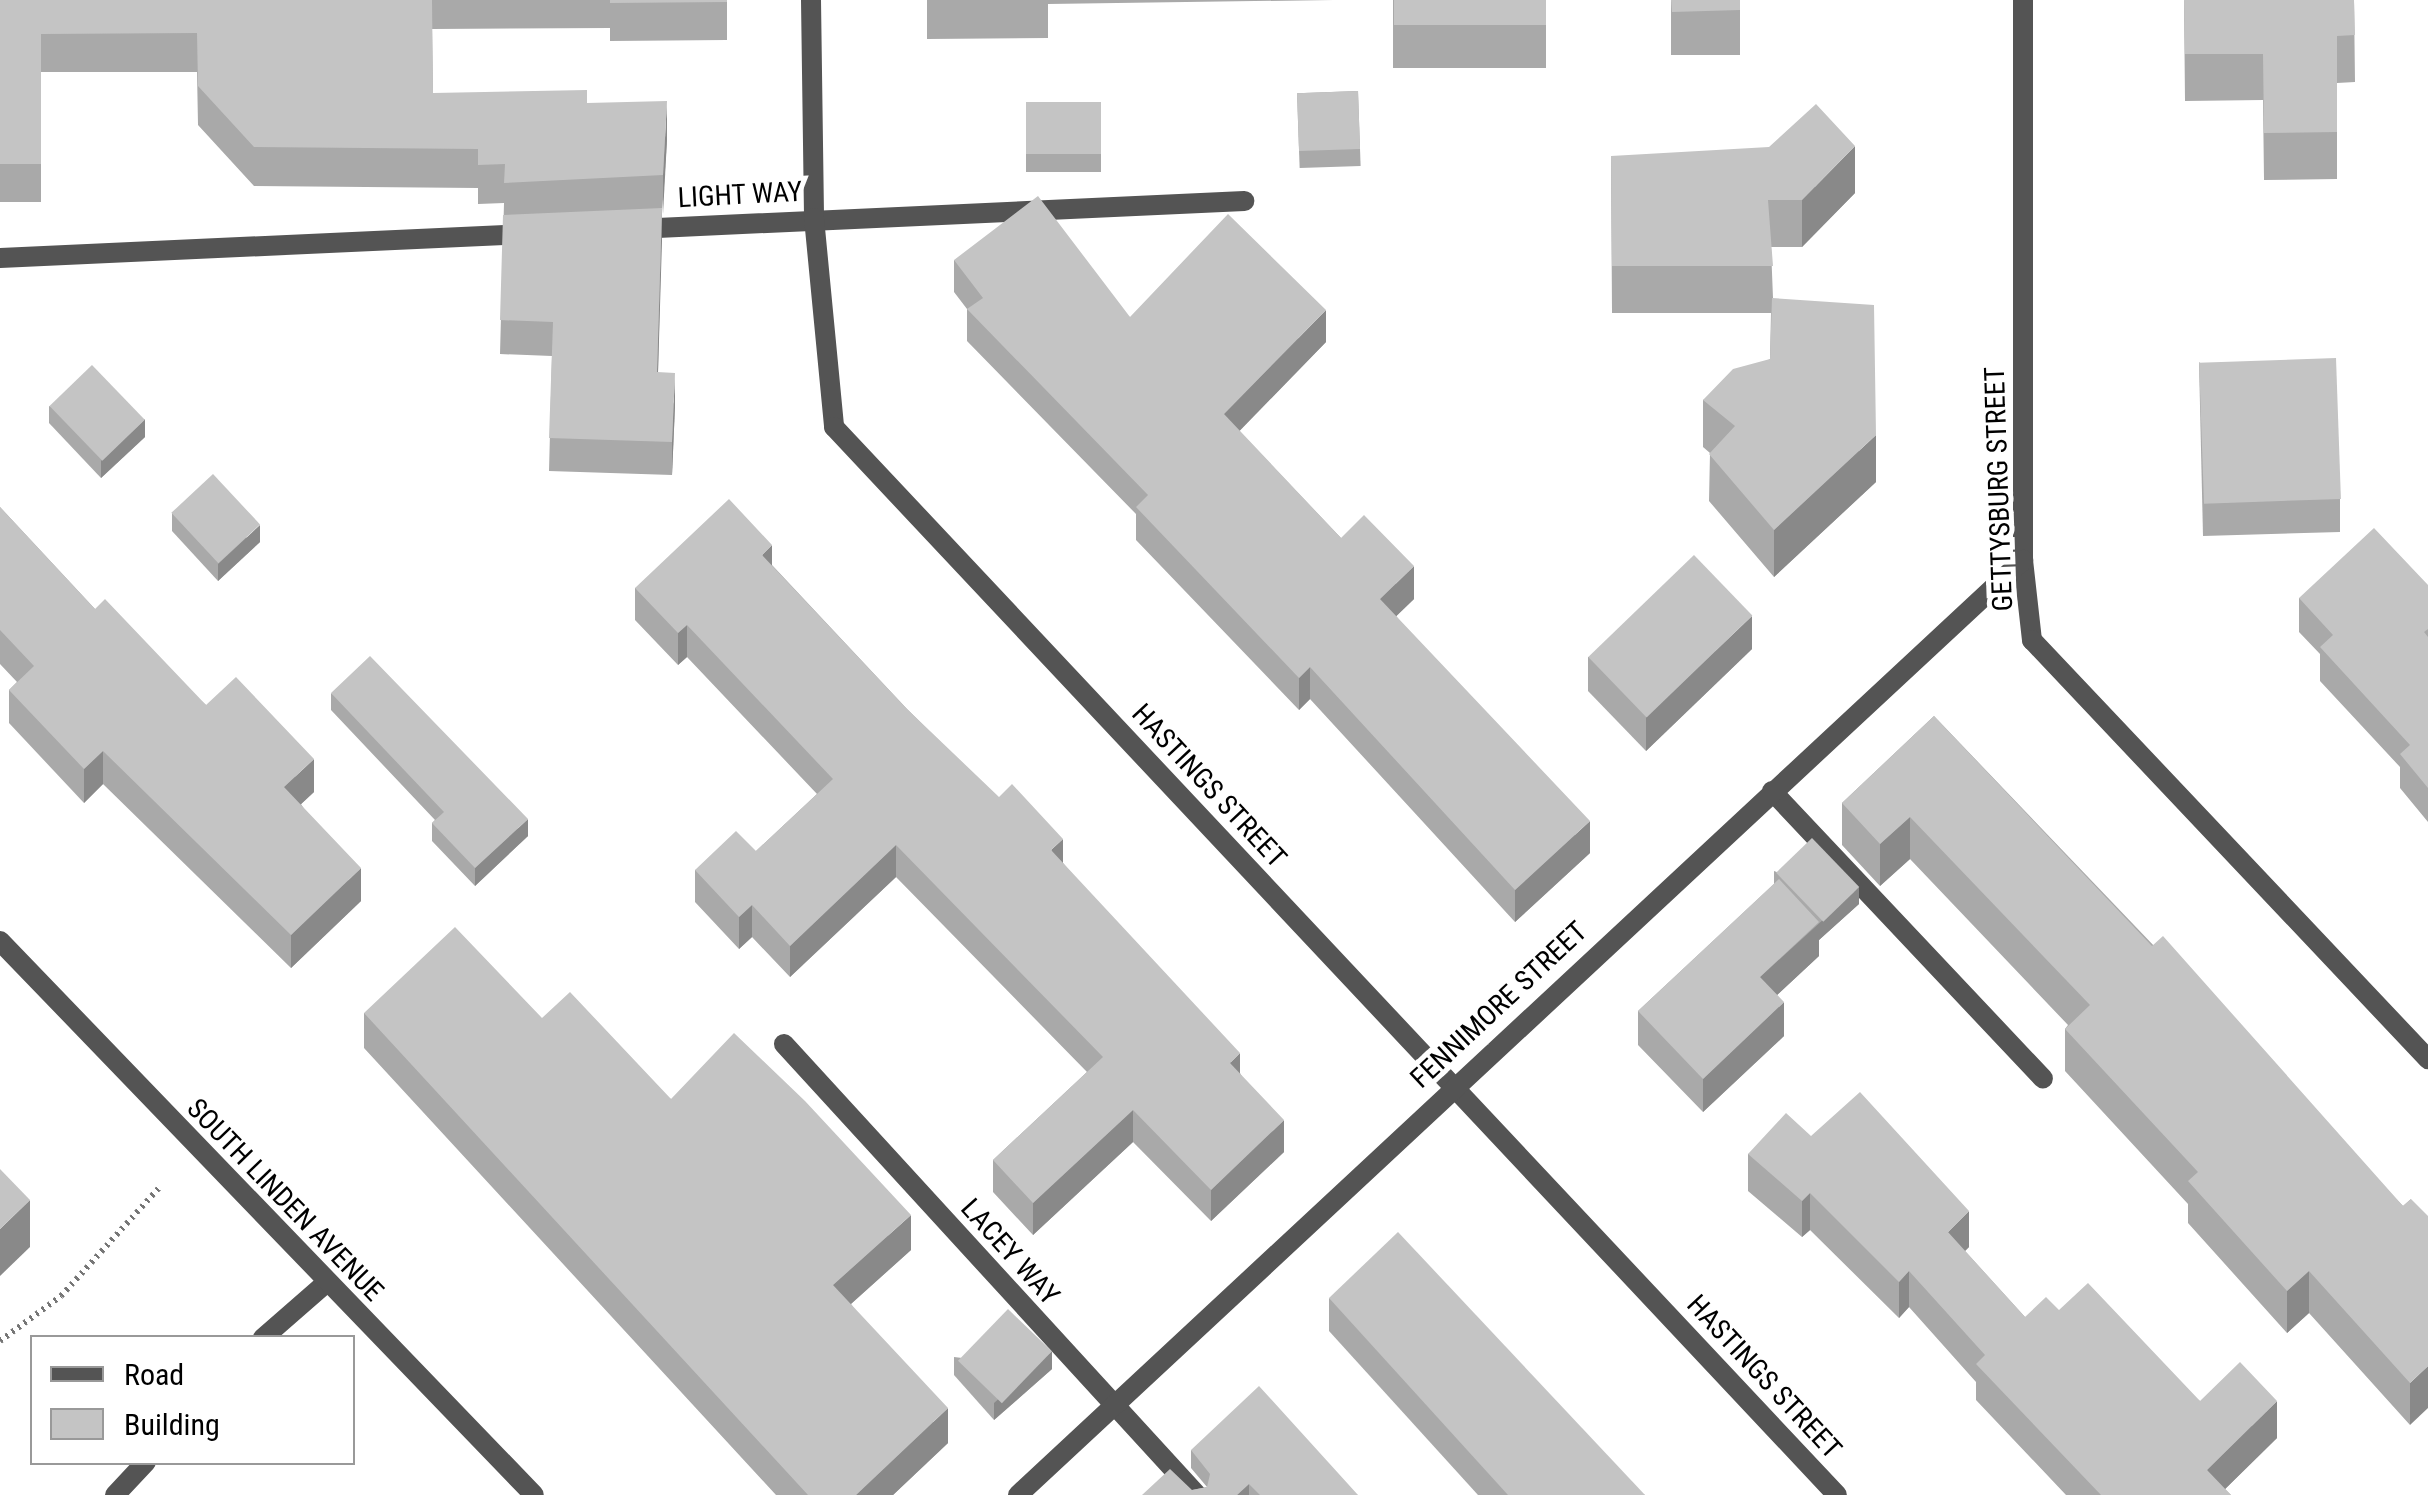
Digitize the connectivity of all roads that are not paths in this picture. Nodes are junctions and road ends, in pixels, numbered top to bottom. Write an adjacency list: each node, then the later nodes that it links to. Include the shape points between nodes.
1 (812, 0): 4 (street, HASTINGS STREET)
2 (2023, 0): 8 (street, GETTYSBURG STREET)
3 (1244, 201): 4 (street, LIGHT WAY)
4 (814, 218): 5 (street, LIGHT WAY); 14 (street, HASTINGS STREET, via 834,427)
5 (601, 230)
6 (562, 232): 7 (street)
7 (0, 258)
8 (2023, 560): 9 (street, FENNIMORE STREET); 12 (street, GETTYSBURG STREET, via 2032,640)
9 (1772, 791): 13 (street); 14 (street, FENNIMORE STREET)
10 (0, 940): 15 (street, SOUTH LINDEN AVENUE)
11 (784, 1044): 17 (street, LACEY WAY)
12 (2428, 1059)
13 (2043, 1080)
14 (1453, 1085): 17 (street, FENNIMORE STREET); 23 (street, HASTINGS STREET)
15 (326, 1284): 16 (street); 20 (street, SOUTH LINDEN AVENUE)
16 (266, 1335)
17 (1111, 1404): 21 (street, FENNIMORE STREET); 22 (street, LACEY WAY)
18 (143, 1465): 19 (street)
19 (115, 1495)
20 (534, 1495)
21 (1018, 1495)
22 (1197, 1495)
23 (1837, 1495)

